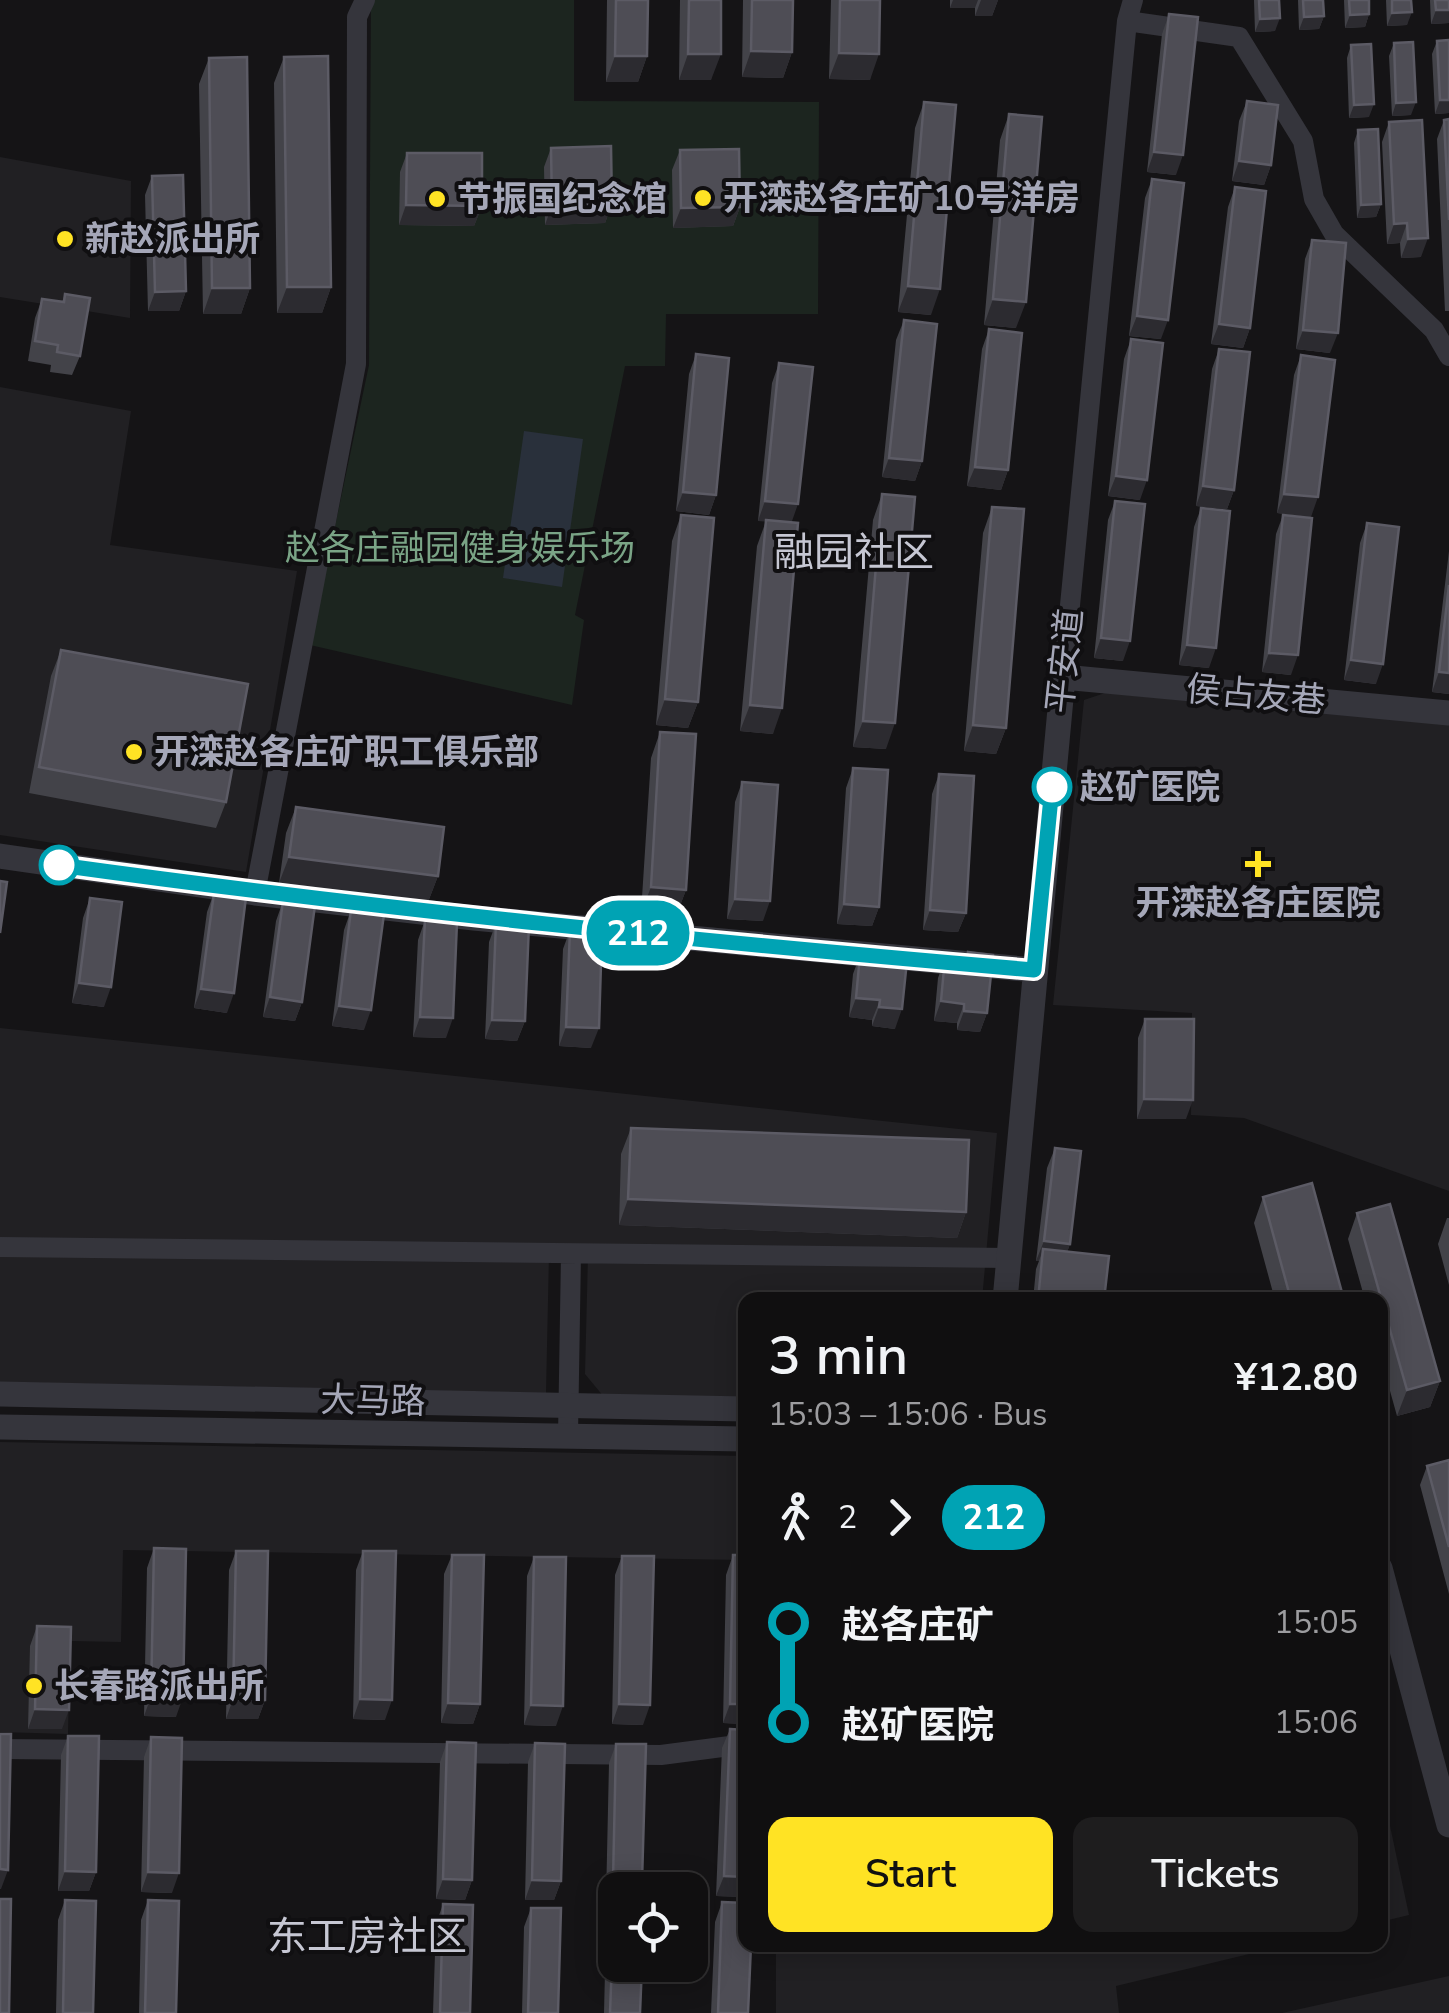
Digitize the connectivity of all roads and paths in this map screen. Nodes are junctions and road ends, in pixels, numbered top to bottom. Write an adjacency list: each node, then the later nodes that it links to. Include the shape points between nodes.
1 (365, 0): 9 (street, via 357,17 356,364)
2 (1122, 0): 4 (street)
3 (1133, 0): 4 (street)
4 (1127, 22): 5 (street, via 1239,37 1303,141 1314,199 1334,234 1434,330); 6 (street, 平安道)
5 (1449, 356)
6 (1063, 677): 7 (street, 侯占友巷); 10 (street, 平安道)
7 (1449, 712)
8 (0, 856): 9 (street)
9 (255, 893): 10 (street)
10 (1034, 970): 13 (street, 平安道)
11 (0, 1247): 12 (street)
12 (571, 1254): 13 (street); 16 (street)
13 (1009, 1258): 14 (street, 平安道)
14 (1006, 1292)
15 (0, 1394): 16 (street, 大马路)
16 (570, 1405): 17 (street, 大马路); 19 (street)
17 (738, 1409)
18 (0, 1426): 19 (street, 大马路)
19 (568, 1436): 20 (street, 大马路)
20 (738, 1439)
21 (1388, 1597): 24 (street)
22 (738, 1745): 23 (street, via 661,1755)
23 (0, 1749)
24 (1447, 1810)

